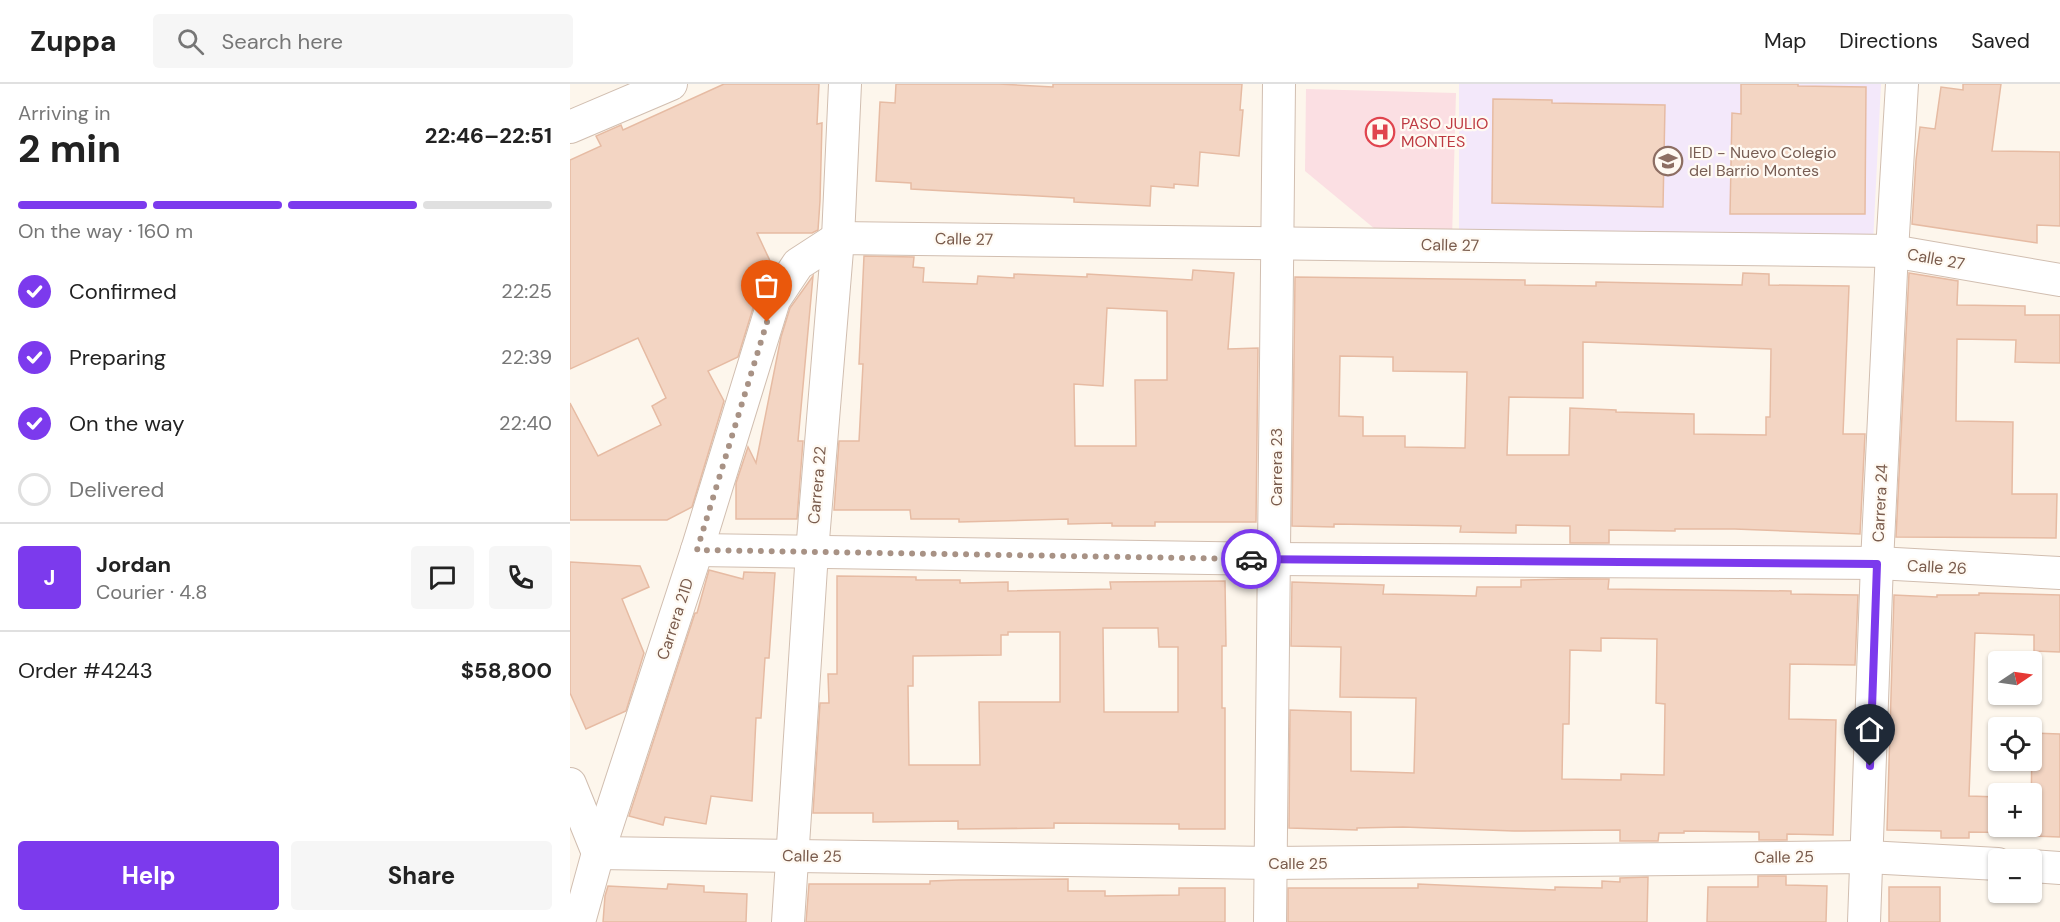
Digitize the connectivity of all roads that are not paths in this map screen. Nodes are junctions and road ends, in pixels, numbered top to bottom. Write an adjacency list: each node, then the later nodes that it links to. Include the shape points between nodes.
1 (671, 84): 5 (street)
2 (845, 84): 6 (street, Carrera 22)
3 (1278, 84): 7 (street, Carrera 23)
4 (1902, 84): 8 (street, Carrera 24)
5 (570, 127)
6 (838, 238): 7 (street, Calle 27); 10 (street, Carrera 21D, via 798,264 774,300); 11 (street, Carrera 22)
7 (1277, 243): 8 (street, Calle 27); 12 (street, Carrera 23)
8 (1892, 251): 9 (street, Calle 27); 13 (street, Carrera 24)
9 (2060, 280)
10 (697, 550): 11 (street, Calle 26); 16 (street, Carrera 21D)
11 (812, 552): 12 (street, Calle 26); 17 (street, Carrera 22)
12 (1275, 559): 13 (street, Calle 26); 19 (street, Carrera 23)
13 (1877, 564): 14 (street, Calle 26); 18 (street, Carrera 24)
14 (2060, 573)
15 (570, 784): 16 (street)
16 (598, 853): 17 (street, Calle 25); 23 (street, Carrera 21D)
17 (793, 856): 19 (street, Calle 25); 24 (street, Carrera 22)
18 (1867, 857): 19 (street, Calle 25); 20 (street, Calle 25); 26 (street, Carrera 24)
19 (1272, 863): 25 (street, Carrera 23)
20 (1988, 863)
21 (2042, 866): 22 (street)
22 (2060, 867)
23 (579, 922)
24 (788, 922)
25 (1270, 922)
26 (1864, 922)

